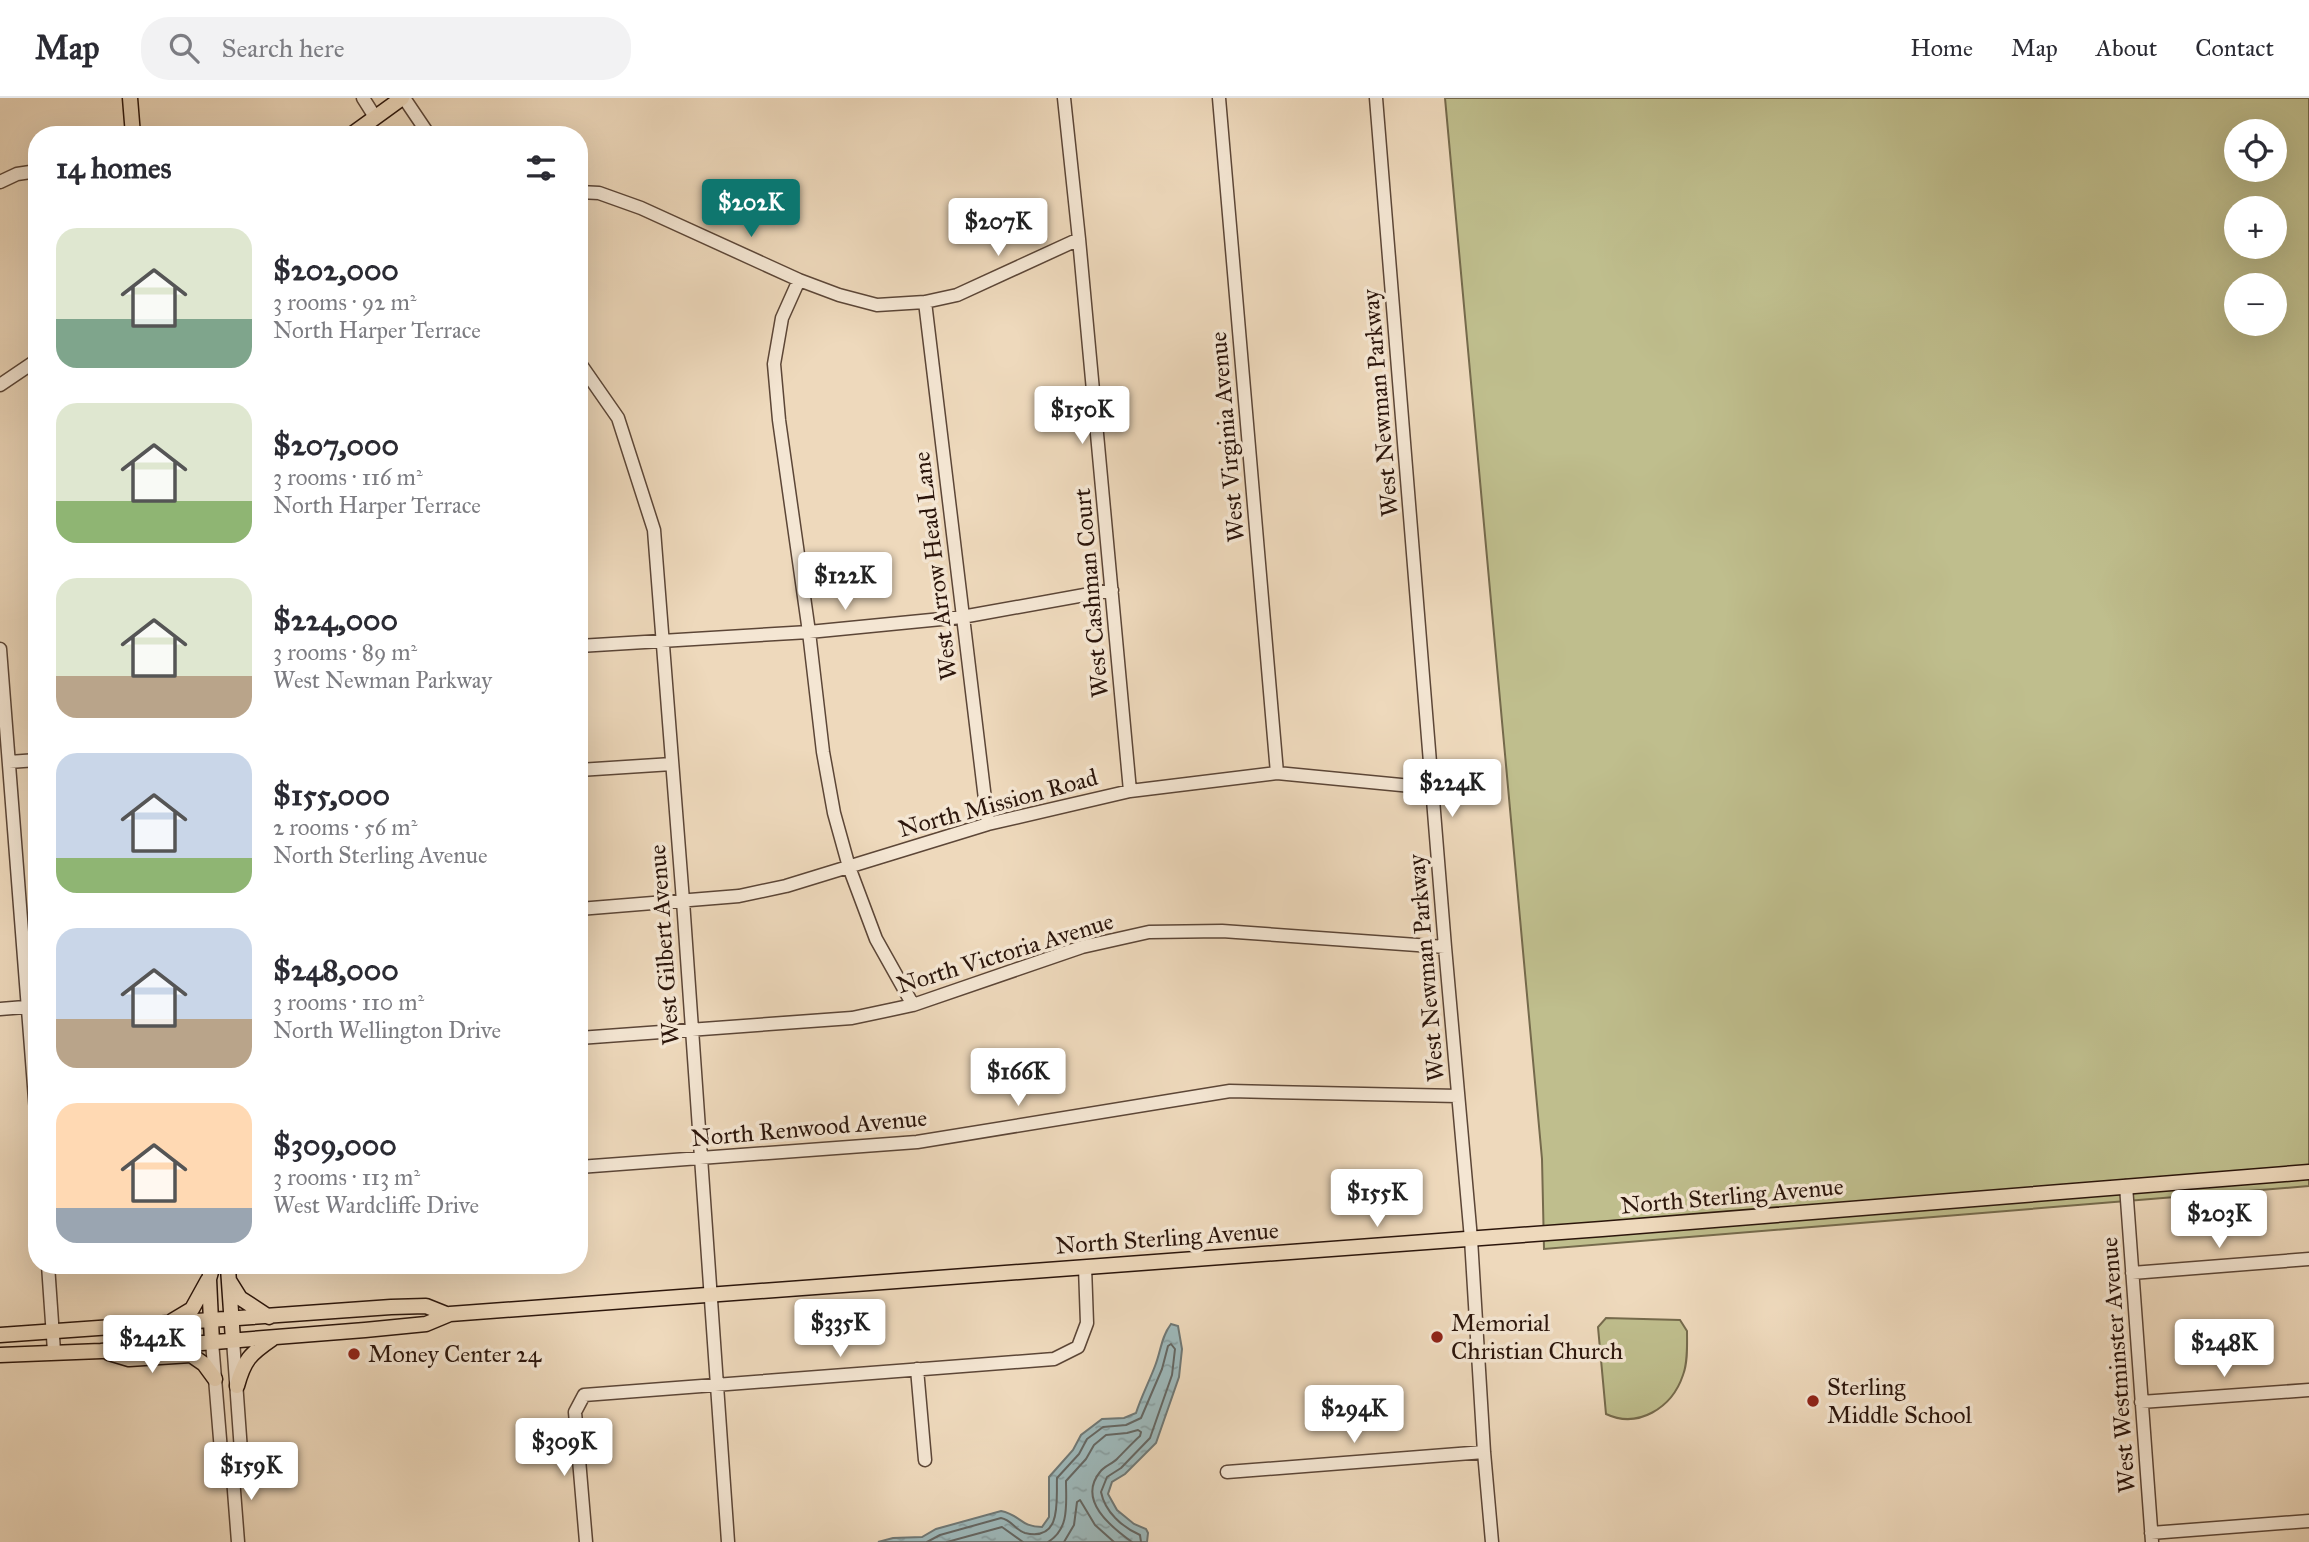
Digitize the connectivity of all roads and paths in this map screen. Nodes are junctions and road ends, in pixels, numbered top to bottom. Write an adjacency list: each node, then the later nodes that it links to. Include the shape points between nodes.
1 (130, 98): 8 (main road)
2 (363, 98): 7 (street)
3 (403, 98): 7 (main road); 10 (street)
4 (1064, 98): 14 (street, West Cashman Court)
5 (1219, 98): 30 (street, West Virginia Avenue)
6 (1376, 98): 31 (street, West Newman Parkway)
7 (375, 117): 9 (main road)
8 (132, 126)
9 (363, 126)
10 (423, 126)
11 (28, 172): 12 (street)
12 (0, 182)
13 (588, 192): 15 (street, via 641,208)
14 (1079, 239): 16 (street, via 957,295); 20 (street, West Cashman Court)
15 (799, 279): 16 (street, via 877,304); 22 (street, via 782,318 774,364)
16 (925, 302): 21 (street, West Arrow Head Lane)
17 (28, 366): 19 (street)
18 (588, 375): 23 (street, West Gilbert Avenue, via 618,418 654,530)
19 (0, 385)
20 (1112, 590): 21 (street); 32 (street, West Cashman Court)
21 (962, 617): 22 (street); 33 (street, West Arrow Head Lane)
22 (809, 632): 23 (street); 34 (street, via 823,752)
23 (663, 639): 24 (street); 28 (street, West Gilbert Avenue)
24 (588, 645)
25 (0, 649): 27 (street)
26 (28, 761): 27 (street)
27 (9, 762): 38 (street)
28 (672, 764): 29 (street); 35 (street, West Gilbert Avenue)
29 (588, 769)
30 (1277, 773): 31 (street, North Mission Road); 32 (street, North Mission Road)
31 (1433, 788): 37 (street, West Newman Parkway)
32 (1130, 791): 33 (street, North Mission Road)
33 (988, 824): 34 (street, North Mission Road)
34 (849, 867): 35 (street, North Mission Road, via 739,896); 39 (street, via 876,939)
35 (683, 901): 36 (street, North Mission Road); 42 (street, West Gilbert Avenue)
36 (588, 908)
37 (1445, 947): 39 (street, North Victoria Avenue, via 1222,931 1149,932 1082,947); 44 (street, West Newman Parkway)
38 (28, 964)
39 (913, 1005): 42 (street, North Victoria Avenue, via 852,1018)
40 (28, 1006): 41 (street)
41 (0, 1009)
42 (690, 1030): 43 (street, North Victoria Avenue); 45 (street, West Gilbert Avenue)
43 (588, 1037)
44 (1458, 1096): 45 (street, North Renwood Avenue, via 1230,1091 917,1142); 49 (street, West Newman Parkway)
45 (701, 1158): 46 (street, North Renwood Avenue); 58 (street, West Gilbert Avenue)
46 (588, 1166)
47 (2309, 1172): 48 (main road, North Sterling Avenue)
48 (2126, 1186): 49 (main road, North Sterling Avenue); 52 (street, West Westminster Avenue)
49 (1471, 1239): 51 (main road, North Sterling Avenue); 78 (street, West Newman Parkway)
50 (2309, 1259): 52 (street)
51 (1085, 1267): 58 (main road, North Sterling Avenue); 72 (street, via 1087,1323 1078,1347 1054,1359)
52 (2132, 1273): 77 (street, West Westminster Avenue)
53 (49, 1274): 64 (street)
54 (210, 1274): 63 (main road, via 192,1309)
55 (211, 1274): 62 (main road)
56 (228, 1274): 57 (main road)
57 (229, 1281): 60 (main road, via 240,1298); 61 (main road)
58 (710, 1294): 59 (main road, North Sterling Avenue); 75 (street, West Gilbert Avenue)
59 (446, 1314): 60 (main road, North Sterling Avenue, via 426,1306); 66 (main road, North Sterling Avenue, via 426,1324)
60 (269, 1317): 61 (main road, North Sterling Avenue)
61 (232, 1320): 62 (main road, North Sterling Avenue); 67 (main road)
62 (211, 1321): 63 (main road, North Sterling Avenue); 68 (main road)
63 (166, 1324): 64 (main road, North Sterling Avenue)
64 (53, 1331): 65 (main road, North Sterling Avenue); 70 (street)
65 (0, 1335)
66 (274, 1338): 67 (main road, North Sterling Avenue); 74 (main road, via 251,1353)
67 (233, 1340): 68 (main road, North Sterling Avenue); 74 (street)
68 (212, 1342): 69 (main road, North Sterling Avenue); 73 (street)
69 (101, 1351): 70 (main road, North Sterling Avenue); 73 (main road, via 129,1359 191,1355)
70 (54, 1352): 71 (main road, North Sterling Avenue)
71 (0, 1355)
72 (917, 1369): 75 (street); 79 (street)
73 (215, 1379): 80 (street, via 221,1451)
74 (237, 1386): 80 (street, via 241,1451)
75 (716, 1386): 85 (street, via 584,1395 575,1412); 86 (street, West Gilbert Avenue)
76 (2309, 1390): 77 (street)
77 (2141, 1402): 83 (street, West Westminster Avenue)
78 (1484, 1452): 81 (street); 87 (street, West Newman Parkway)
79 (925, 1460)
80 (232, 1465): 84 (street)
81 (1227, 1472)
82 (2309, 1521): 83 (street)
83 (2152, 1537)
84 (238, 1542)
85 (586, 1542)
86 (727, 1542)
87 (1492, 1542)

